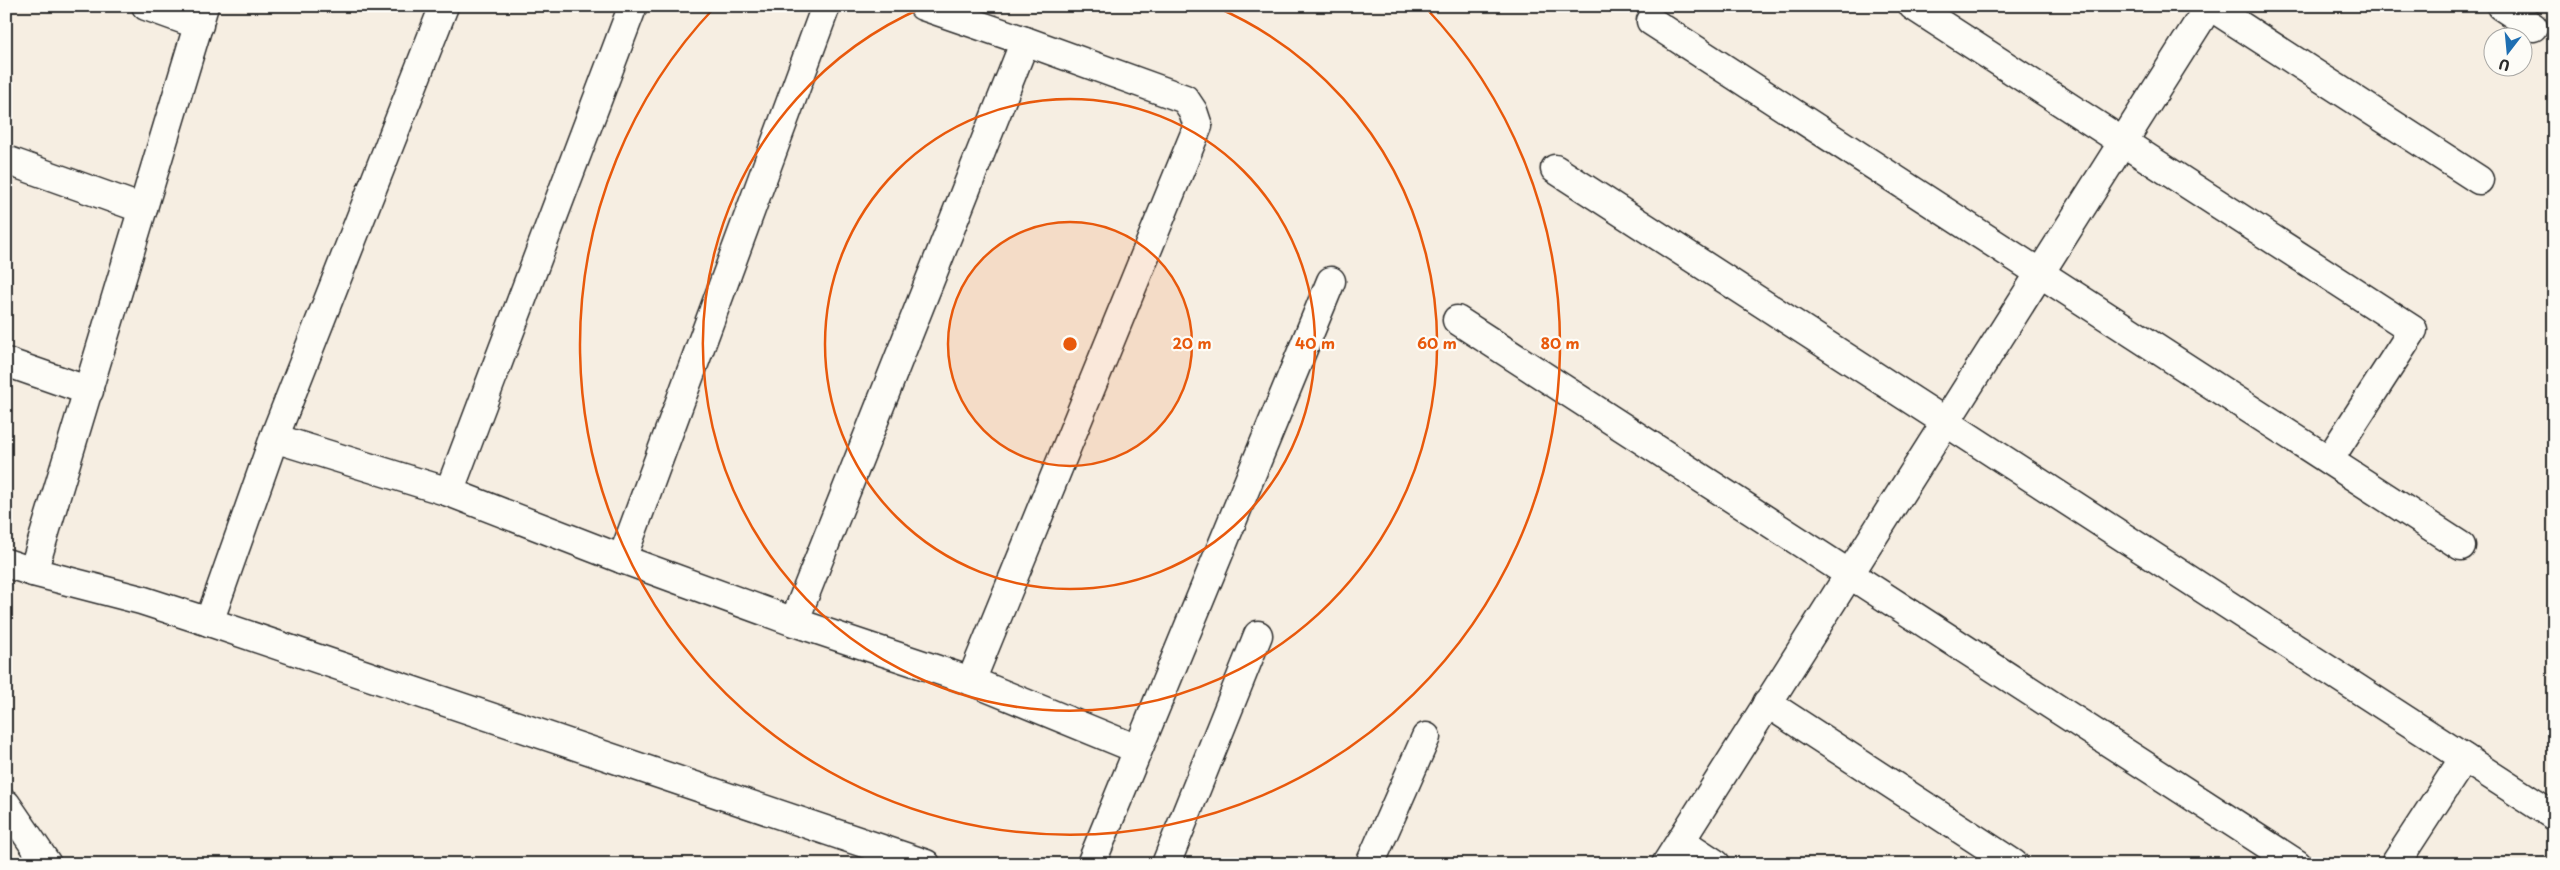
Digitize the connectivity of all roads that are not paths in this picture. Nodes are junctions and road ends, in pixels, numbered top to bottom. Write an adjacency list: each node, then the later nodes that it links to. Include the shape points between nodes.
1 (146, 6): 9 (street)
2 (444, 6): 24 (street)
3 (826, 6): 28 (street)
4 (923, 6): 12 (street)
5 (1913, 6): 13 (street)
6 (2209, 6): 13 (street); 16 (street)
7 (2501, 6): 11 (street)
8 (630, 7): 26 (street)
9 (202, 16): 17 (street)
10 (1651, 22): 18 (street)
11 (2533, 27)
12 (1025, 40): 33 (street); 35 (street, via 1185,99 1194,111 1198,126)
13 (2123, 142): 18 (street); 25 (street, via 2413,330)
14 (6, 160): 17 (street)
15 (1555, 169): 23 (street)
16 (2479, 180)
17 (143, 210): 22 (street)
18 (2040, 273): 23 (street); 25 (street)
19 (1331, 281): 38 (street)
20 (1457, 320): 31 (street)
21 (6, 362): 22 (street)
22 (89, 391): 30 (street)
23 (1945, 422): 31 (street); 39 (street)
24 (274, 438): 26 (street); 32 (street)
25 (2329, 460): 27 (street)
26 (449, 492): 28 (street)
27 (2460, 546)
28 (622, 560): 33 (street)
29 (6, 563): 30 (street)
30 (33, 572): 32 (street, via 141,600)
31 (1849, 573): 36 (street); 51 (street)
32 (209, 622): 44 (street)
33 (794, 622): 35 (street)
34 (1258, 635): 46 (street)
35 (971, 681): 38 (street)
36 (1767, 703): 42 (street); 50 (street)
37 (1426, 737): 47 (street)
38 (1138, 749): 45 (street)
39 (2464, 758): 41 (street); 52 (street)
40 (6, 804): 43 (street)
41 (2554, 816)
42 (1680, 840): 48 (street); 49 (street)
43 (47, 864)
44 (926, 864)
45 (1091, 864)
46 (1166, 864)
47 (1370, 864)
48 (1666, 864)
49 (1716, 864)
50 (2014, 864)
51 (2297, 864)
52 (2395, 864)

